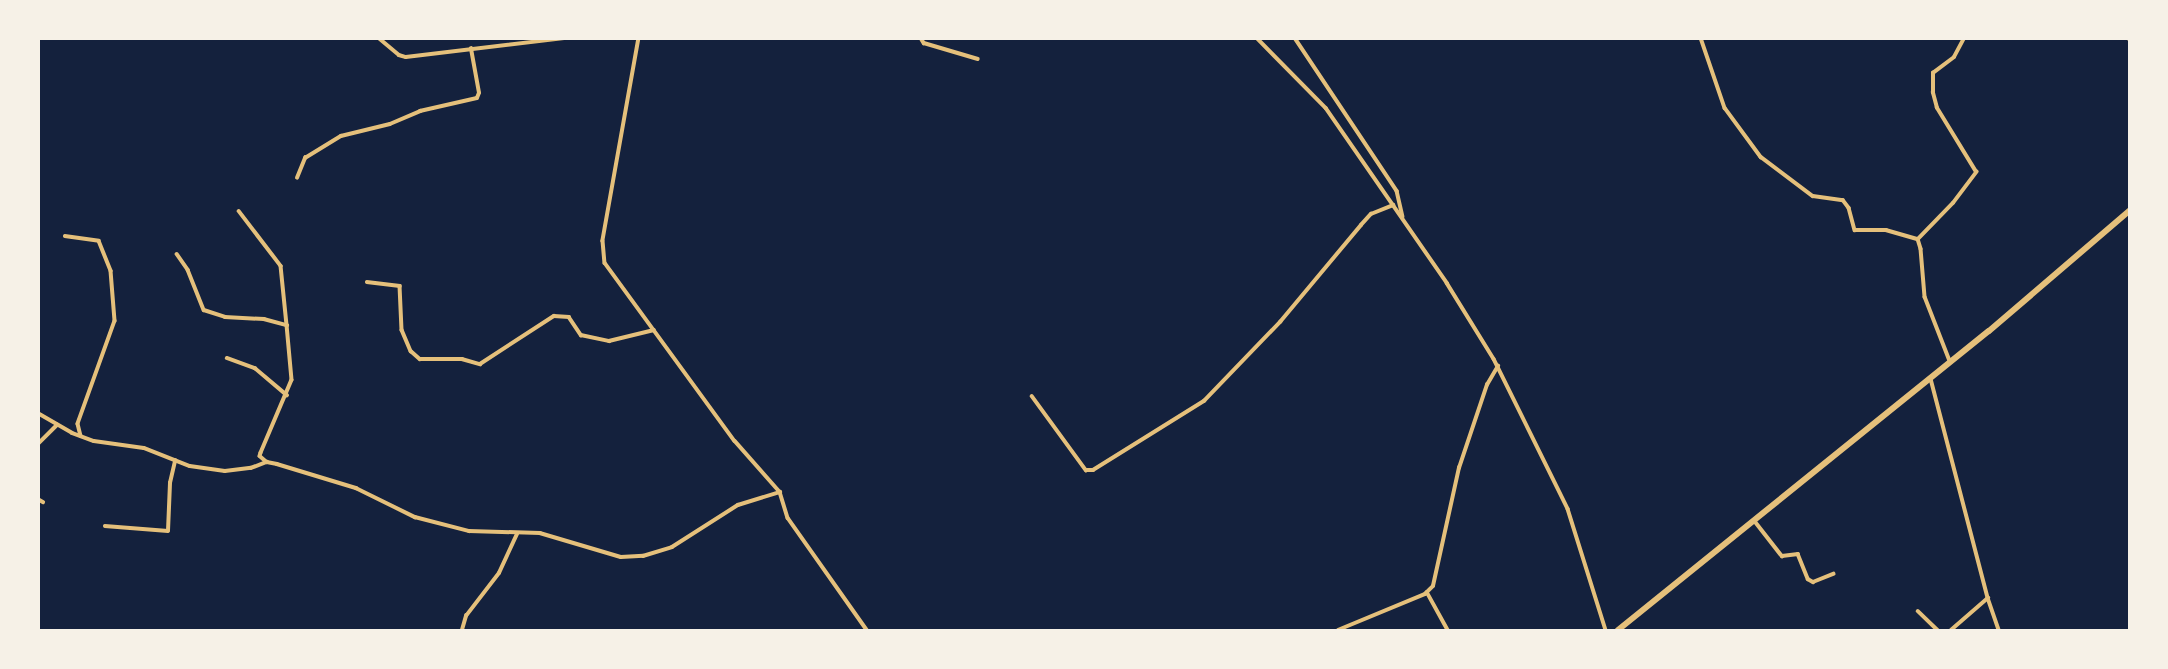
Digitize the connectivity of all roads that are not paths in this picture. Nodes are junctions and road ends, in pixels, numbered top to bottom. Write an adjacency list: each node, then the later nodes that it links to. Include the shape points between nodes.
1 (379, 38): 9 (street, via 402,57)
2 (566, 38): 9 (street)
3 (639, 38): 21 (street, via 603,248 605,262)
4 (921, 38): 10 (street, via 925,44)
5 (1257, 38): 12 (street, via 1326,108)
6 (1295, 38): 15 (street, via 1397,191)
7 (1701, 38): 17 (street, via 1725,108 1761,158 1812,196 1843,200 1855,230 1886,230)
8 (1964, 38): 17 (street, via 1954,57 1933,73 1933,93 1937,108 1976,172)
9 (471, 49): 11 (street, via 477,98 341,136 305,158)
10 (978, 59)
11 (297, 178)
12 (1393, 205): 15 (street); 27 (street, via 1371,214 1287,314 1204,401 1093,470 1086,470)
13 (2130, 210): 23 (highway)
14 (239, 211): 20 (street, via 281,266)
15 (1404, 218): 24 (street)
16 (65, 236): 30 (street, via 99,241 111,271 115,321 78,424)
17 (1918, 239): 23 (street, via 1925,297)
18 (177, 254): 20 (street, via 204,310)
19 (367, 282): 21 (street, via 400,286 402,330 411,351 421,359 480,364 554,316 569,317 581,335 609,341)
20 (287, 325): 26 (street, via 293,372)
21 (654, 330): 34 (street, via 735,441)
22 (227, 358): 26 (street, via 255,368)
23 (1950, 361): 25 (highway)
24 (1498, 366): 39 (street, via 1459,468 1435,579); 46 (street, via 1567,509)
25 (1931, 378): 35 (highway); 40 (street)
26 (287, 395): 33 (street, via 260,456)
27 (1032, 396)
28 (38, 412): 29 (street)
29 (57, 425): 30 (street); 31 (street)
30 (81, 436): 32 (street, via 144,448)
31 (38, 444)
32 (175, 461): 33 (street, via 225,471); 36 (street, via 168,531)
33 (267, 462): 37 (street, via 356,488 415,517 469,531)
34 (780, 492): 37 (street, via 737,505 685,540 643,556 621,557 548,534); 43 (street, via 788,518)
35 (1754, 520): 38 (street, via 1782,556 1798,554 1811,581); 47 (highway)
36 (105, 526)
37 (517, 534): 42 (street, via 499,573 464,620)
38 (1833, 573)
39 (1427, 592): 44 (street); 45 (street)
40 (1987, 598): 49 (street); 50 (street)
41 (1918, 611): 48 (street)
42 (462, 631)
43 (867, 631)
44 (1338, 631)
45 (1448, 631)
46 (1606, 631)
47 (1618, 631)
48 (1938, 631)
49 (1951, 631)
50 (1999, 631)

